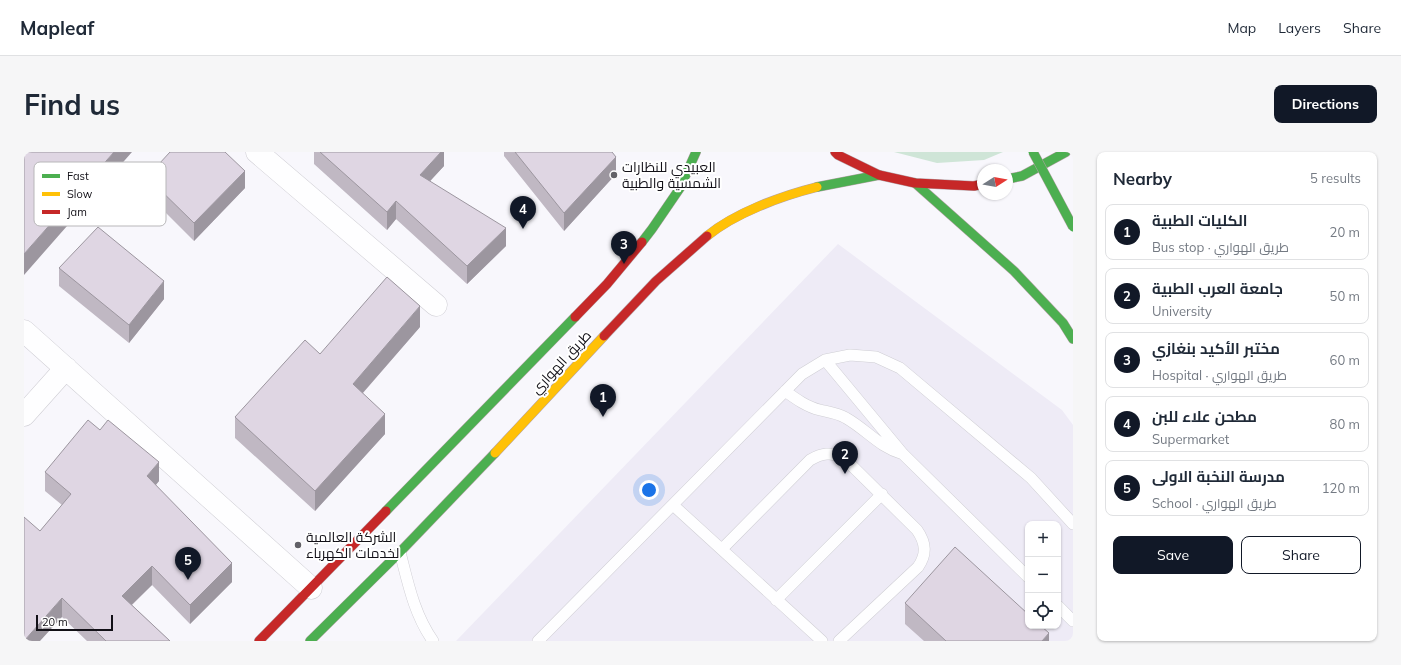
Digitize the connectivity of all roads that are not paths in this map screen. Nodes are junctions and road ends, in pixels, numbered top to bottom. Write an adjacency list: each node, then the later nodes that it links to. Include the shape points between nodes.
1 (258, 152): 11 (street)
2 (696, 152): 25 (highway, طريق الهواري, via 680,188 652,229 607,284)
3 (835, 152): 6 (highway)
4 (1033, 152): 10 (highway, bridge)
5 (1066, 152): 7 (highway, via 1022,176)
6 (879, 175): 8 (highway); 23 (highway, طريق الهواري, via 815,187 764,204 717,228 656,281)
7 (1013, 178)
8 (915, 183): 9 (highway); 13 (highway, via 1014,271 1063,323)
9 (977, 185)
10 (1073, 227)
11 (436, 306)
12 (24, 331): 15 (street)
13 (1073, 339)
14 (825, 360): 16 (lane, via 802,374); 18 (lane); 21 (lane, via 850,355 876,357 900,368 1031,478)
15 (66, 368): 17 (street); 25 (street)
16 (785, 391): 18 (lane, via 811,407 846,417 878,442 892,451); 20 (lane)
17 (24, 415)
18 (903, 454): 24 (lane)
19 (882, 494): 22 (lane, via 843,457 830,453 818,455 810,460); 26 (lane); 34 (lane, via 918,530 925,546 925,554 918,567)
20 (673, 504): 22 (lane); 32 (lane)
21 (1073, 524)
22 (722, 549): 26 (lane)
23 (400, 552): 30 (highway, طريق الهواري); 31 (lane, via 416,612)
24 (1025, 574)
25 (311, 588): 29 (highway, طريق الهواري)
26 (776, 600): 33 (lane)
27 (1061, 609): 28 (lane)
28 (1073, 621)
29 (259, 641)
30 (310, 641)
31 (433, 641)
32 (538, 641)
33 (822, 641)
34 (839, 641)

